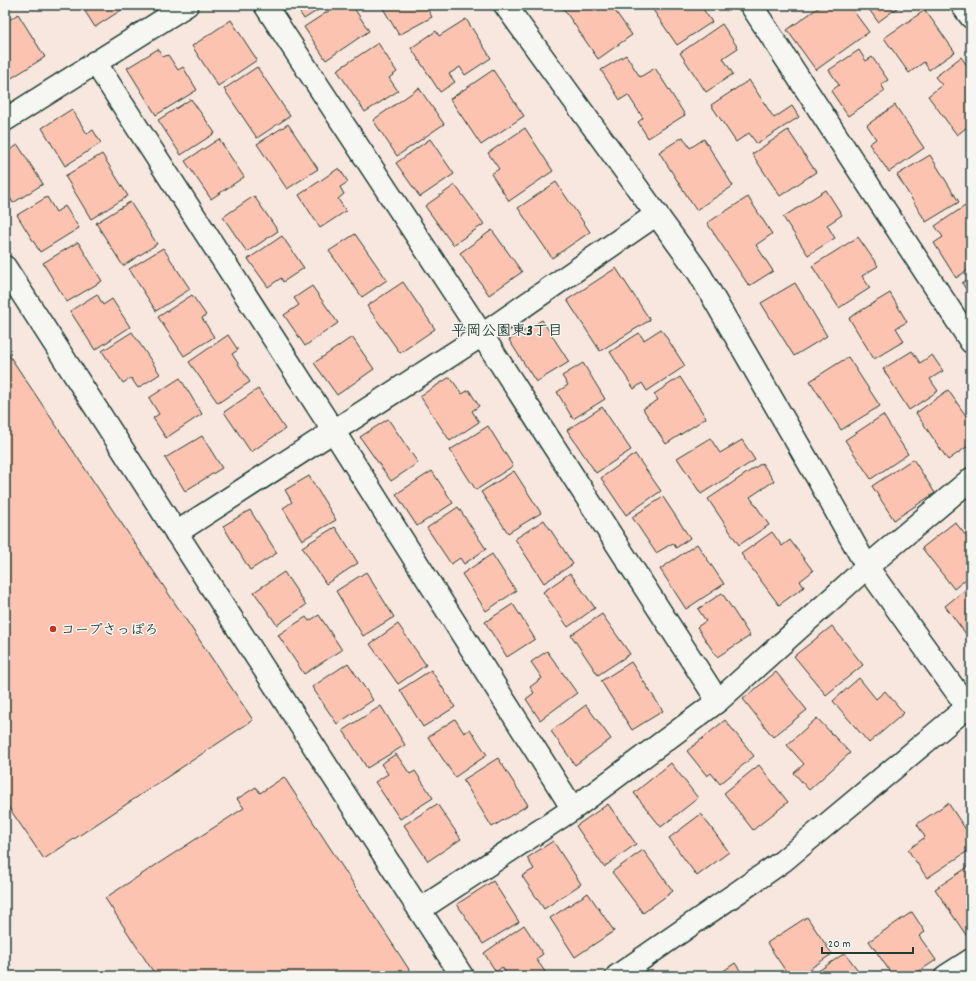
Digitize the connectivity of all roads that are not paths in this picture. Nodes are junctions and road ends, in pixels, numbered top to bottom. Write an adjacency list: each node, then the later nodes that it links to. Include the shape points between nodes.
1 (187, 5): 7 (street)
2 (265, 5): 11 (street)
3 (506, 5): 9 (street)
4 (962, 5): 6 (street)
5 (759, 8): 12 (street)
6 (971, 17)
7 (95, 62): 8 (street); 13 (street)
8 (5, 120)
9 (657, 214): 11 (street); 16 (street, via 699,273)
10 (5, 267): 15 (street)
11 (482, 336): 13 (street); 17 (street)
12 (971, 342)
13 (334, 432): 15 (street); 19 (street)
14 (971, 479): 16 (street)
15 (176, 533): 20 (street)
16 (867, 567): 17 (street); 18 (street)
17 (718, 701): 19 (street)
18 (970, 708): 23 (street, via 783,861)
19 (574, 809): 20 (street)
20 (419, 910): 22 (street)
21 (971, 960): 24 (street)
22 (462, 976)
23 (617, 976)
24 (946, 976)

